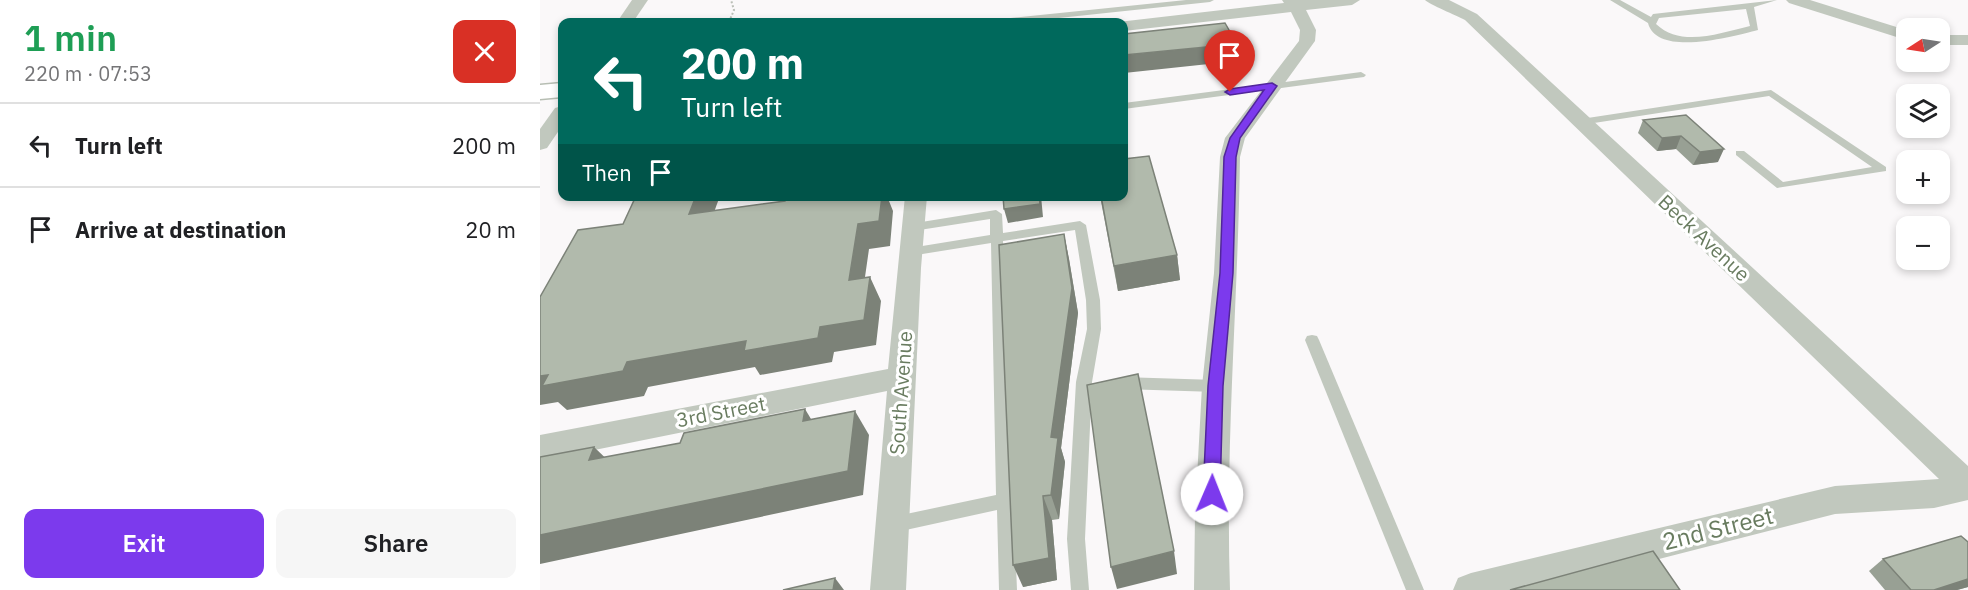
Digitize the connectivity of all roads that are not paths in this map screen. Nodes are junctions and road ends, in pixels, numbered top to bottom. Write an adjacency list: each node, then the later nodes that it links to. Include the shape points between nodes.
1 (640, 0): 10 (street)
2 (1210, 0): 11 (lane)
3 (1352, 0): 8 (street)
4 (1433, 0): 23 (street, Beck Avenue, via 1471,17)
5 (1614, 0): 12 (lane)
6 (1773, 0): 9 (lane)
7 (1794, 0): 14 (street)
8 (1292, 3): 13 (street); 18 (street, via 1310,34)
9 (1750, 8): 12 (lane, via 1674,13 1656,16); 12 (lane, via 1755,28 1700,40 1663,34)
10 (627, 18)
11 (1039, 18)
12 (1651, 21)
13 (1128, 25)
14 (1896, 32)
15 (1950, 40): 16 (street)
16 (1968, 40)
17 (1361, 75): 18 (lane)
18 (1272, 86): 21 (lane); 32 (street, via 1232,146)
19 (558, 90): 20 (street)
20 (540, 92)
21 (1128, 105)
22 (558, 118): 24 (street)
23 (1581, 122): 25 (lane, via 1771,93 1882,169 1781,186); 34 (street, Beck Avenue)
24 (540, 144)
25 (1740, 153)
26 (916, 201): 28 (street, South Avenue)
27 (997, 238): 28 (lane); 28 (lane, via 996,214); 31 (lane, via 1080,225 1093,300); 35 (lane)
28 (912, 240): 30 (street, South Avenue)
29 (1312, 340): 41 (lane)
30 (902, 377): 33 (street, 3rd Street); 36 (street, South Avenue)
31 (1096, 383): 32 (lane); 39 (lane, via 1076,539)
32 (1216, 386): 40 (street)
33 (540, 448)
34 (1968, 486): 42 (street, 2nd Street, via 1934,494 1835,500 1657,559)
35 (1005, 501): 36 (lane); 38 (lane)
36 (892, 525): 37 (street, South Avenue)
37 (888, 590)
38 (1008, 590)
39 (1080, 590)
40 (1212, 590)
41 (1415, 590)
42 (1471, 590)

